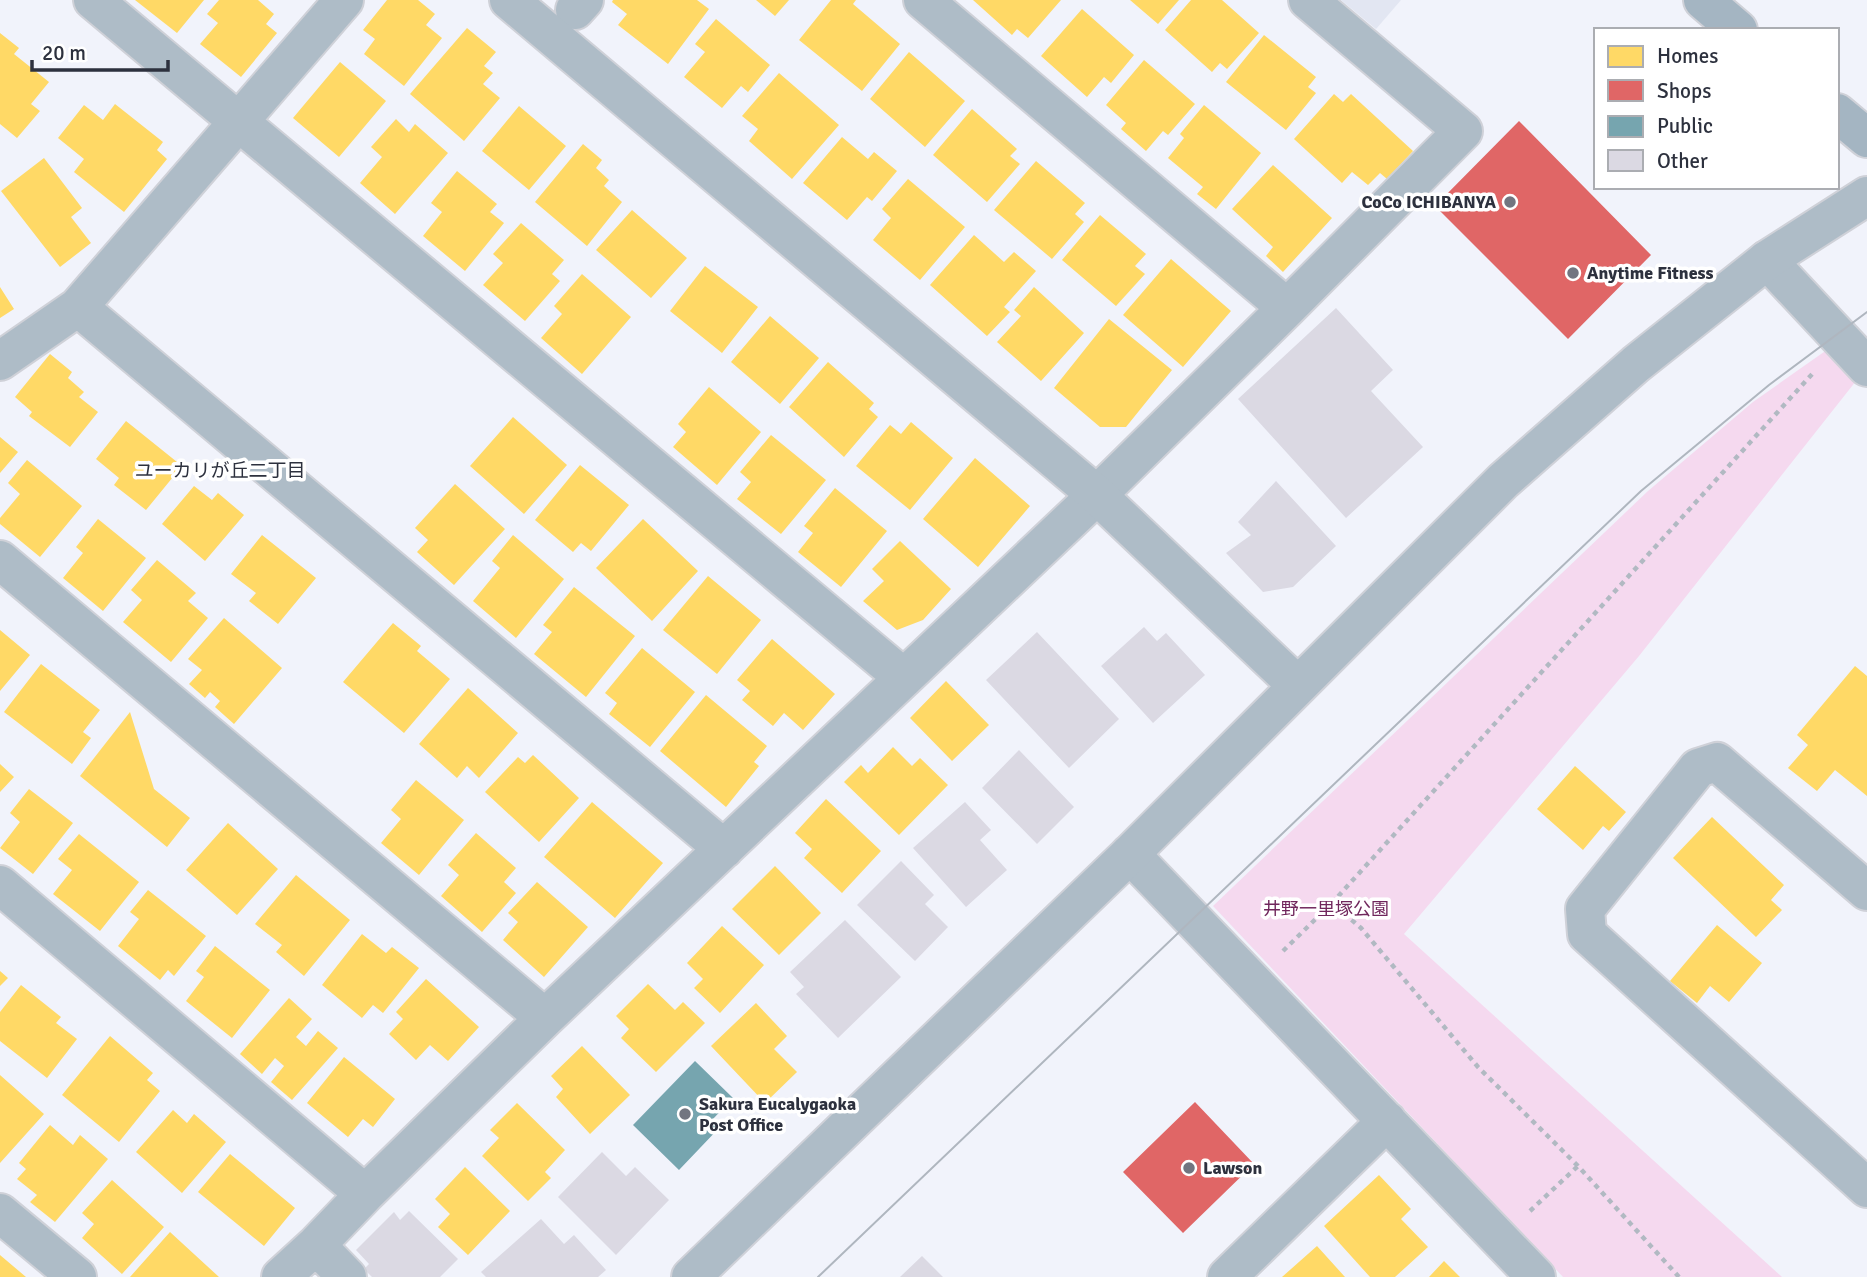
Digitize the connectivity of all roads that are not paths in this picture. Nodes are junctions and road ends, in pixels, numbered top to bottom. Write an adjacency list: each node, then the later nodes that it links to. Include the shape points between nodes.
1 (93, 0): 9 (street)
2 (344, 0): 9 (street)
3 (509, 0): 17 (street)
4 (923, 0): 14 (street)
5 (1308, 0): 14 (street, via 1463,131)
6 (1703, 0): 7 (highway)
7 (1736, 28)
8 (1839, 115): 10 (highway)
9 (238, 121): 13 (street); 19 (street)
10 (1867, 138)
11 (1867, 196): 12 (street)
12 (1767, 260): 16 (street); 20 (street, via 1636,364 1503,481)
13 (78, 307): 15 (street); 21 (street)
14 (1287, 308): 17 (street)
15 (0, 361)
16 (1867, 367)
17 (1097, 495): 19 (street); 20 (street)
18 (0, 560): 25 (street)
19 (904, 678): 21 (street)
20 (1297, 685): 22 (street)
21 (724, 849): 25 (street)
22 (1130, 854): 26 (street); 34 (street)
23 (0, 885): 28 (street)
24 (1867, 891): 27 (street, via 1717,762 1698,768 1585,909 1587,934)
25 (545, 1018): 28 (street)
26 (1387, 1121): 35 (street); 36 (street)
27 (1867, 1188)
28 (365, 1194): 30 (street)
29 (0, 1213): 31 (street)
30 (316, 1245): 32 (street); 33 (street)
31 (77, 1277)
32 (281, 1277)
33 (347, 1277)
34 (691, 1277)
35 (1227, 1277)
36 (1536, 1277)

